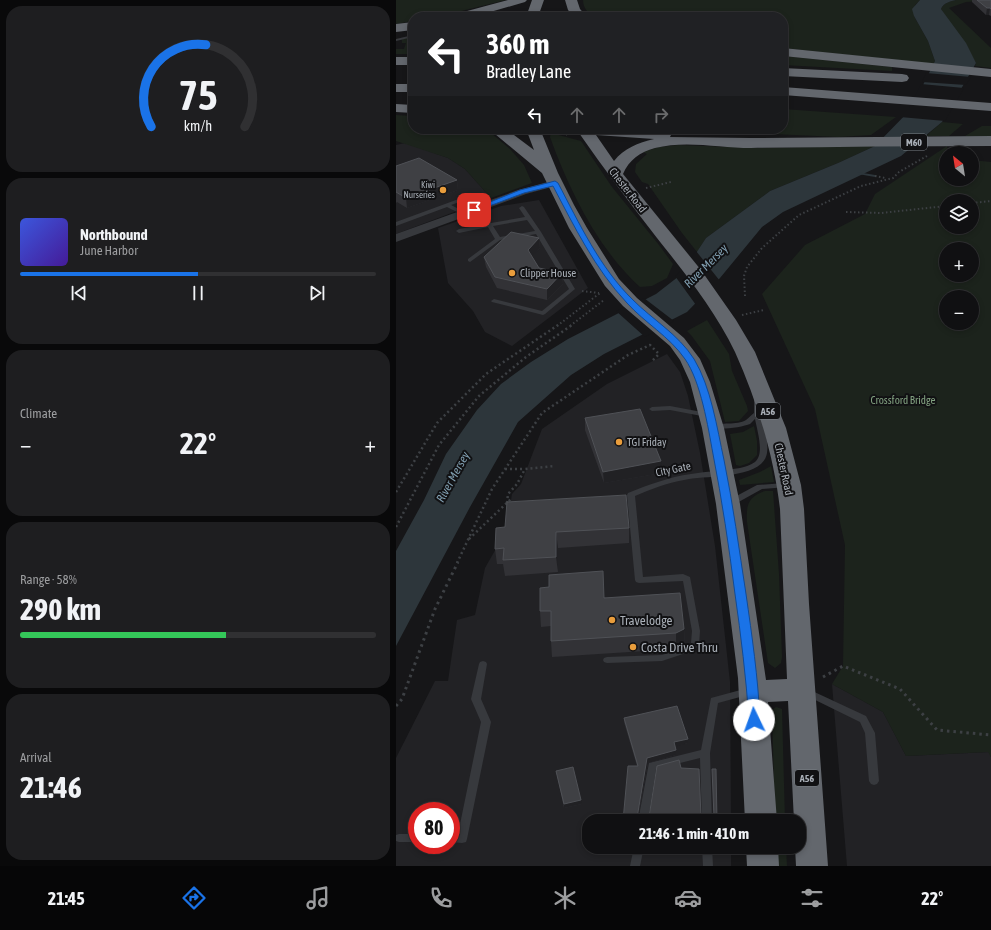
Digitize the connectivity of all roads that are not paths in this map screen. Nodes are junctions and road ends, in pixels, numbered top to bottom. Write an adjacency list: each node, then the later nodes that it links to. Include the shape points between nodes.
1 (538, 0): 5 (highway)
2 (571, 0): 6 (highway)
3 (517, 2): 4 (highway)
4 (479, 12)
5 (534, 12)
6 (576, 12)
7 (408, 27): 8 (highway)
8 (396, 29)
9 (408, 38): 10 (lane)
10 (396, 42)
11 (788, 53): 17 (highway)
12 (396, 61): 13 (highway)
13 (408, 61)
14 (396, 70): 15 (highway)
15 (408, 70)
16 (788, 72): 21 (highway)
17 (991, 73)
18 (396, 79): 19 (highway)
19 (408, 79)
20 (788, 82): 25 (highway)
21 (991, 84)
22 (396, 88): 23 (highway)
23 (408, 88)
24 (788, 91): 25 (highway)
25 (874, 92): 26 (highway); 28 (highway)
26 (991, 96)
27 (788, 104): 31 (highway)
28 (991, 107)
29 (396, 108): 30 (highway)
30 (408, 109)
31 (991, 119)
32 (502, 134): 39 (highway)
33 (535, 134): 39 (highway)
34 (586, 134): 38 (highway, Chester Road / A56)
35 (640, 134): 37 (highway, M60)
36 (990, 141): 37 (highway, M60)
37 (820, 142): 38 (highway, M60, via 656,143 636,149 625,156)
38 (615, 174): 53 (highway, Chester Road / A56, via 695,274 745,352)
39 (552, 178): 43 (street, via 522,192); 56 (highway, via 578,228 610,277 630,302 677,342 690,359 700,382)
40 (475, 195): 41 (lane)
41 (447, 205): 43 (lane); 45 (lane)
42 (522, 208): 44 (lane)
43 (468, 211): 46 (lane, via 483,215); 49 (street)
44 (528, 218): 46 (lane); 48 (lane)
45 (396, 224)
46 (490, 226): 47 (lane); 50 (lane)
47 (459, 231)
48 (538, 232): 50 (lane); 52 (lane, via 572,289 543,313)
49 (396, 238)
50 (498, 239): 51 (lane)
51 (470, 260)
52 (494, 301)
53 (757, 381): 55 (lane, City Gate); 58 (highway, Chester Road / A56, via 775,428)
54 (652, 409): 56 (lane, via 670,408)
55 (757, 413): 56 (lane, via 748,422 732,426); 57 (lane, City Gate, via 764,449 762,460 755,466)
56 (711, 422): 57 (highway)
57 (722, 474): 59 (highway); 60 (lane, City Gate, via 692,475 653,484 632,495 639,580 687,579 696,631 695,645 662,658)
58 (789, 485): 59 (lane, via 760,487); 62 (highway, Chester Road / A56, via 794,532)
59 (728, 504): 63 (highway)
60 (607, 660)
61 (483, 664): 71 (lane, via 476,699 486,722)
62 (800, 690): 63 (highway); 65 (lane, via 863,719 870,733); 78 (highway, Chester Road / A56)
63 (753, 691): 64 (lane, via 714,701); 68 (highway)
64 (705, 753): 66 (lane, via 652,766); 67 (lane)
65 (874, 780)
66 (644, 814)
67 (707, 814)
68 (761, 814)
69 (399, 838): 70 (lane)
70 (408, 838)
71 (460, 839)
72 (637, 854): 75 (lane)
73 (707, 854): 76 (lane)
74 (762, 854): 77 (highway)
75 (635, 866)
76 (708, 866)
77 (763, 866)
78 (812, 866)

